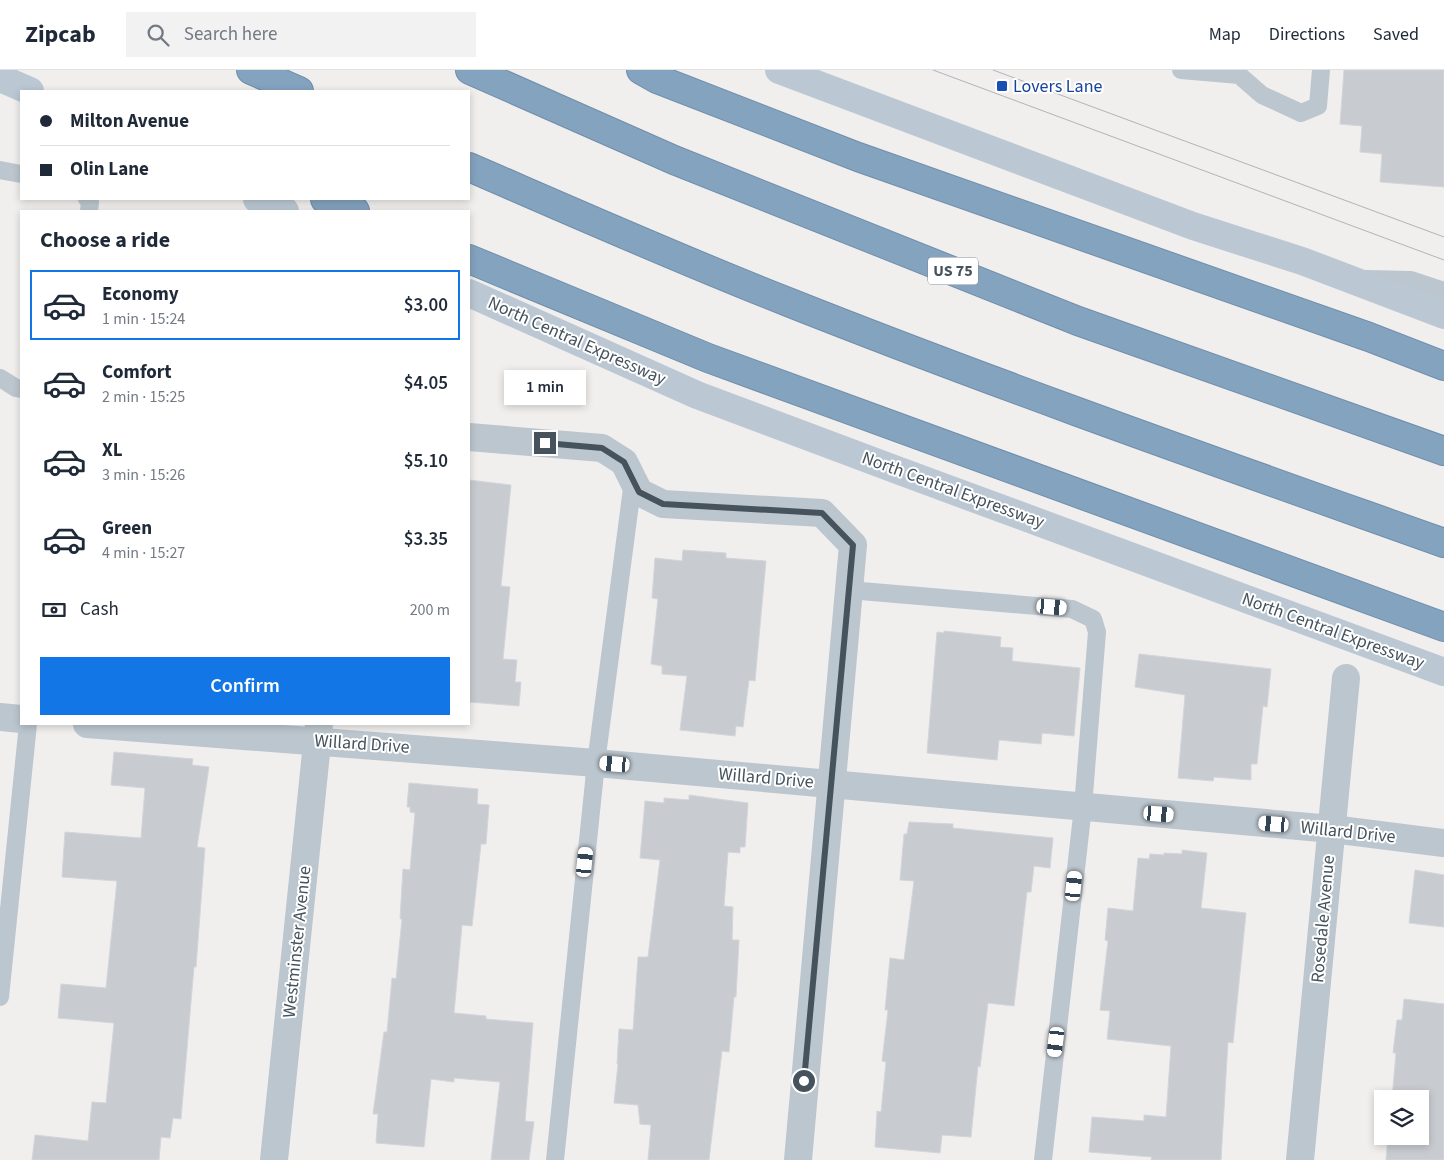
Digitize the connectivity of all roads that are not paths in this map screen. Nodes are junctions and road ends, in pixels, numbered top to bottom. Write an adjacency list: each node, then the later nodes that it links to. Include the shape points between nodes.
1 (251, 70): 10 (highway)
2 (470, 70): 27 (highway, US 75, via 674,160 1078,321)
3 (641, 70): 23 (highway, via 858,157)
4 (779, 70): 19 (main road, via 1193,226)
5 (1181, 70): 7 (lane)
6 (1320, 70): 7 (lane, via 1318,106 1301,113 1262,94)
7 (1241, 72)
8 (0, 78): 9 (main road)
9 (28, 90)
10 (297, 90)
11 (470, 166): 29 (highway, via 684,260 889,342)
12 (0, 170): 13 (lane)
13 (20, 174)
14 (260, 200): 16 (main road)
15 (327, 200): 17 (highway)
16 (283, 210)
17 (352, 210)
18 (470, 258): 31 (highway, via 708,358)
19 (1347, 278): 20 (lane, via 1411,280); 22 (main road)
20 (1444, 291)
21 (470, 293): 32 (main road, North Central Expressway, via 697,395)
22 (1444, 315)
23 (1444, 366)
24 (0, 378): 25 (lane)
25 (20, 389)
26 (470, 437): 28 (street, via 602,448 624,462)
27 (1444, 451)
28 (633, 481): 30 (street, via 639,492 663,504 822,513 853,545); 39 (lane)
29 (1444, 544)
30 (849, 590): 40 (street); 41 (lane, via 1072,609 1093,619 1097,632)
31 (1444, 627)
32 (1444, 672)
33 (1346, 678): 42 (street, Rosedale Avenue)
34 (0, 717): 35 (street)
35 (20, 719)
36 (28, 725): 44 (lane)
37 (116, 725): 38 (street, Willard Drive)
38 (318, 732): 39 (street, Willard Drive); 45 (street, Westminster Avenue)
39 (596, 763): 40 (street, Willard Drive); 46 (lane)
40 (831, 784): 41 (street, Willard Drive); 47 (street)
41 (1083, 807): 42 (street, Willard Drive); 48 (lane)
42 (1332, 829): 43 (street, Willard Drive); 49 (street, Rosedale Avenue)
43 (1444, 843)
44 (0, 997)
45 (274, 1160)
46 (554, 1160)
47 (798, 1160)
48 (1043, 1160)
49 (1300, 1160)

